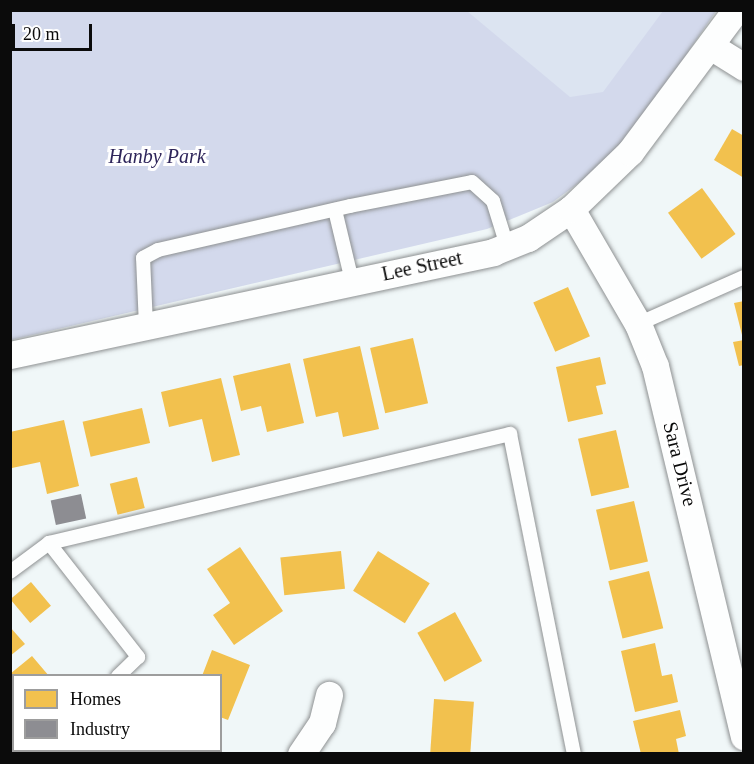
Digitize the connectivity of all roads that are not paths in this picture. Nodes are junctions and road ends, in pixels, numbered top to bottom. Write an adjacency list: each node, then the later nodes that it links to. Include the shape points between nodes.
1 (736, 10): 2 (street, Lee Street)
2 (711, 47): 3 (street); 4 (street, Lee Street, via 630,152)
3 (744, 67)
4 (571, 209): 6 (street, Lee Street); 9 (street, Sara Drive)
5 (335, 210): 6 (lane, via 472,182 493,201); 8 (lane); 10 (lane, via 158,250 143,258)
6 (507, 246): 8 (street, Lee Street)
7 (744, 277): 9 (lane)
8 (352, 281): 10 (street, Lee Street)
9 (638, 324): 16 (street, Sara Drive, via 656,366)
10 (146, 326): 11 (street, Lee Street)
11 (10, 356)
12 (49, 543): 13 (lane); 14 (lane, via 138,657); 18 (lane, via 510,434)
13 (10, 572)
14 (119, 674)
15 (329, 695): 17 (street, via 322,723)
16 (744, 736)
17 (301, 753)
18 (574, 753)

